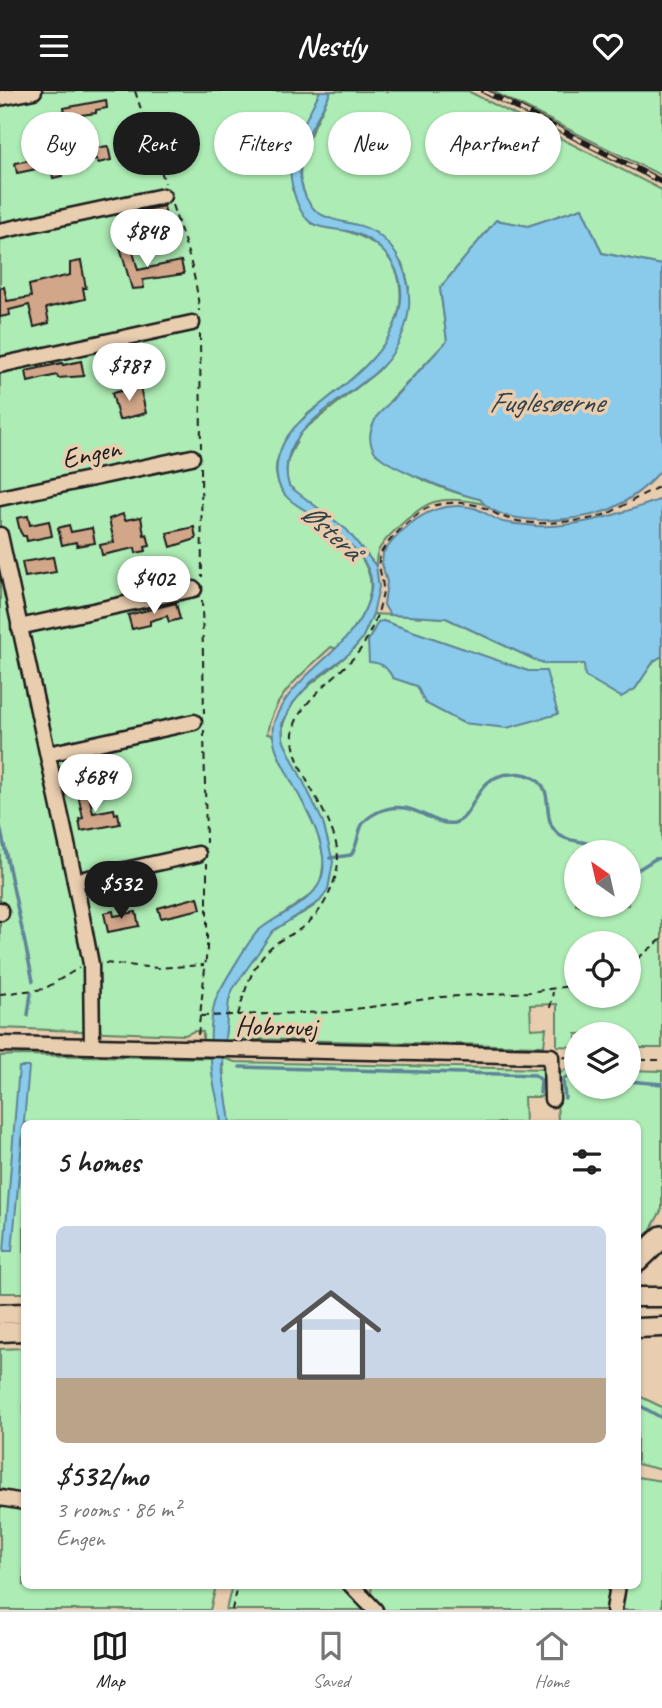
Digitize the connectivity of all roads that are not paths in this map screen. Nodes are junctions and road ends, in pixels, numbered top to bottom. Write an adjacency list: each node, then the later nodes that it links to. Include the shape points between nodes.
1 (34, 91): 2 (street)
2 (0, 98)
3 (167, 194): 4 (street)
4 (0, 231)
5 (197, 323): 6 (street)
6 (0, 365)
7 (192, 457): 8 (street, Engen)
8 (0, 498)
9 (0, 535): 11 (street)
10 (200, 591): 11 (street)
11 (19, 627): 13 (street)
12 (194, 722): 13 (street)
13 (48, 754): 15 (street)
14 (198, 854): 15 (street)
15 (75, 881): 17 (street, via 91,964)
16 (0, 1044): 17 (street, Hobrovej)
17 (92, 1046): 18 (street, Hobrovej, via 551,1056)
18 (552, 1099)
19 (662, 1237): 20 (highway)
20 (641, 1257)
21 (641, 1297): 22 (main road)
22 (662, 1297)
23 (21, 1313): 24 (main road)
24 (0, 1314)
25 (641, 1328): 26 (main road)
26 (662, 1328)
27 (21, 1331): 28 (main road)
28 (0, 1332)
29 (0, 1498): 30 (street)
30 (21, 1502)
31 (360, 1589): 33 (street)
32 (617, 1589): 34 (street)
33 (375, 1609)
34 (614, 1610)

